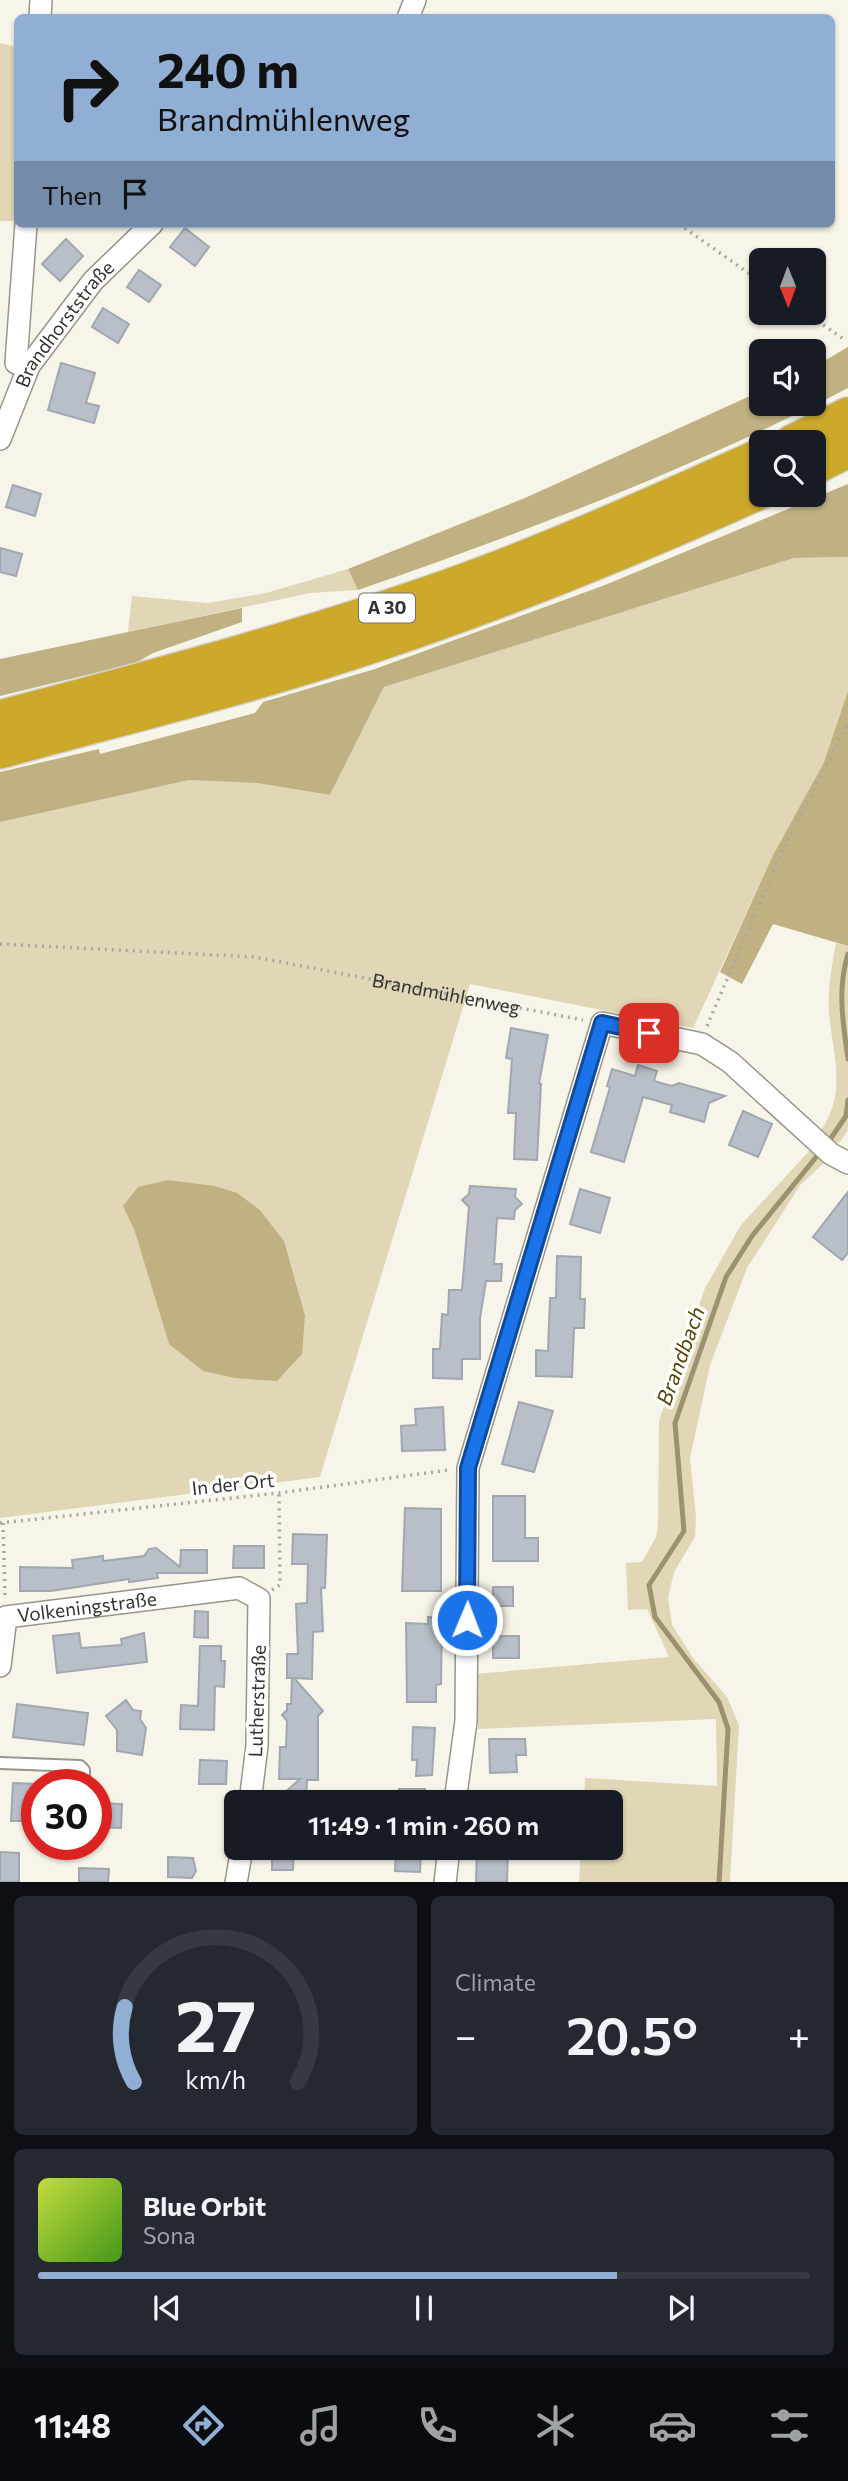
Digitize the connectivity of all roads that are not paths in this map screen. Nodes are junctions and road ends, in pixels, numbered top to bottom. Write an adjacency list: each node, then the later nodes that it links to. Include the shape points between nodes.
1 (26, 228): 3 (street)
2 (148, 228): 3 (street, Brandhorststraße)
3 (15, 363): 6 (street, Brandhorststraße)
4 (848, 416): 5 (highway)
5 (819, 430)
6 (0, 439)
7 (848, 449): 8 (highway)
8 (826, 460)
9 (749, 462): 11 (highway, A 30, via 631,516 449,588 195,668)
10 (749, 495): 12 (highway, A 30, via 640,545 457,615 263,679)
11 (0, 719)
12 (0, 750)
13 (840, 1158): 19 (street, via 730,1062 697,1043 602,1023 468,1468 466,1721)
14 (170, 1597): 15 (street, Volkeningstraße, via 6,1617); 18 (street, Lutherstraße, via 239,1588 259,1599 257,1746)
15 (0, 1666)
16 (0, 1763): 17 (lane)
17 (84, 1769)
18 (252, 1790)
19 (457, 1790)
20 (240, 1860): 22 (street)
21 (448, 1860): 23 (street)
22 (236, 1882)
23 (445, 1882)

